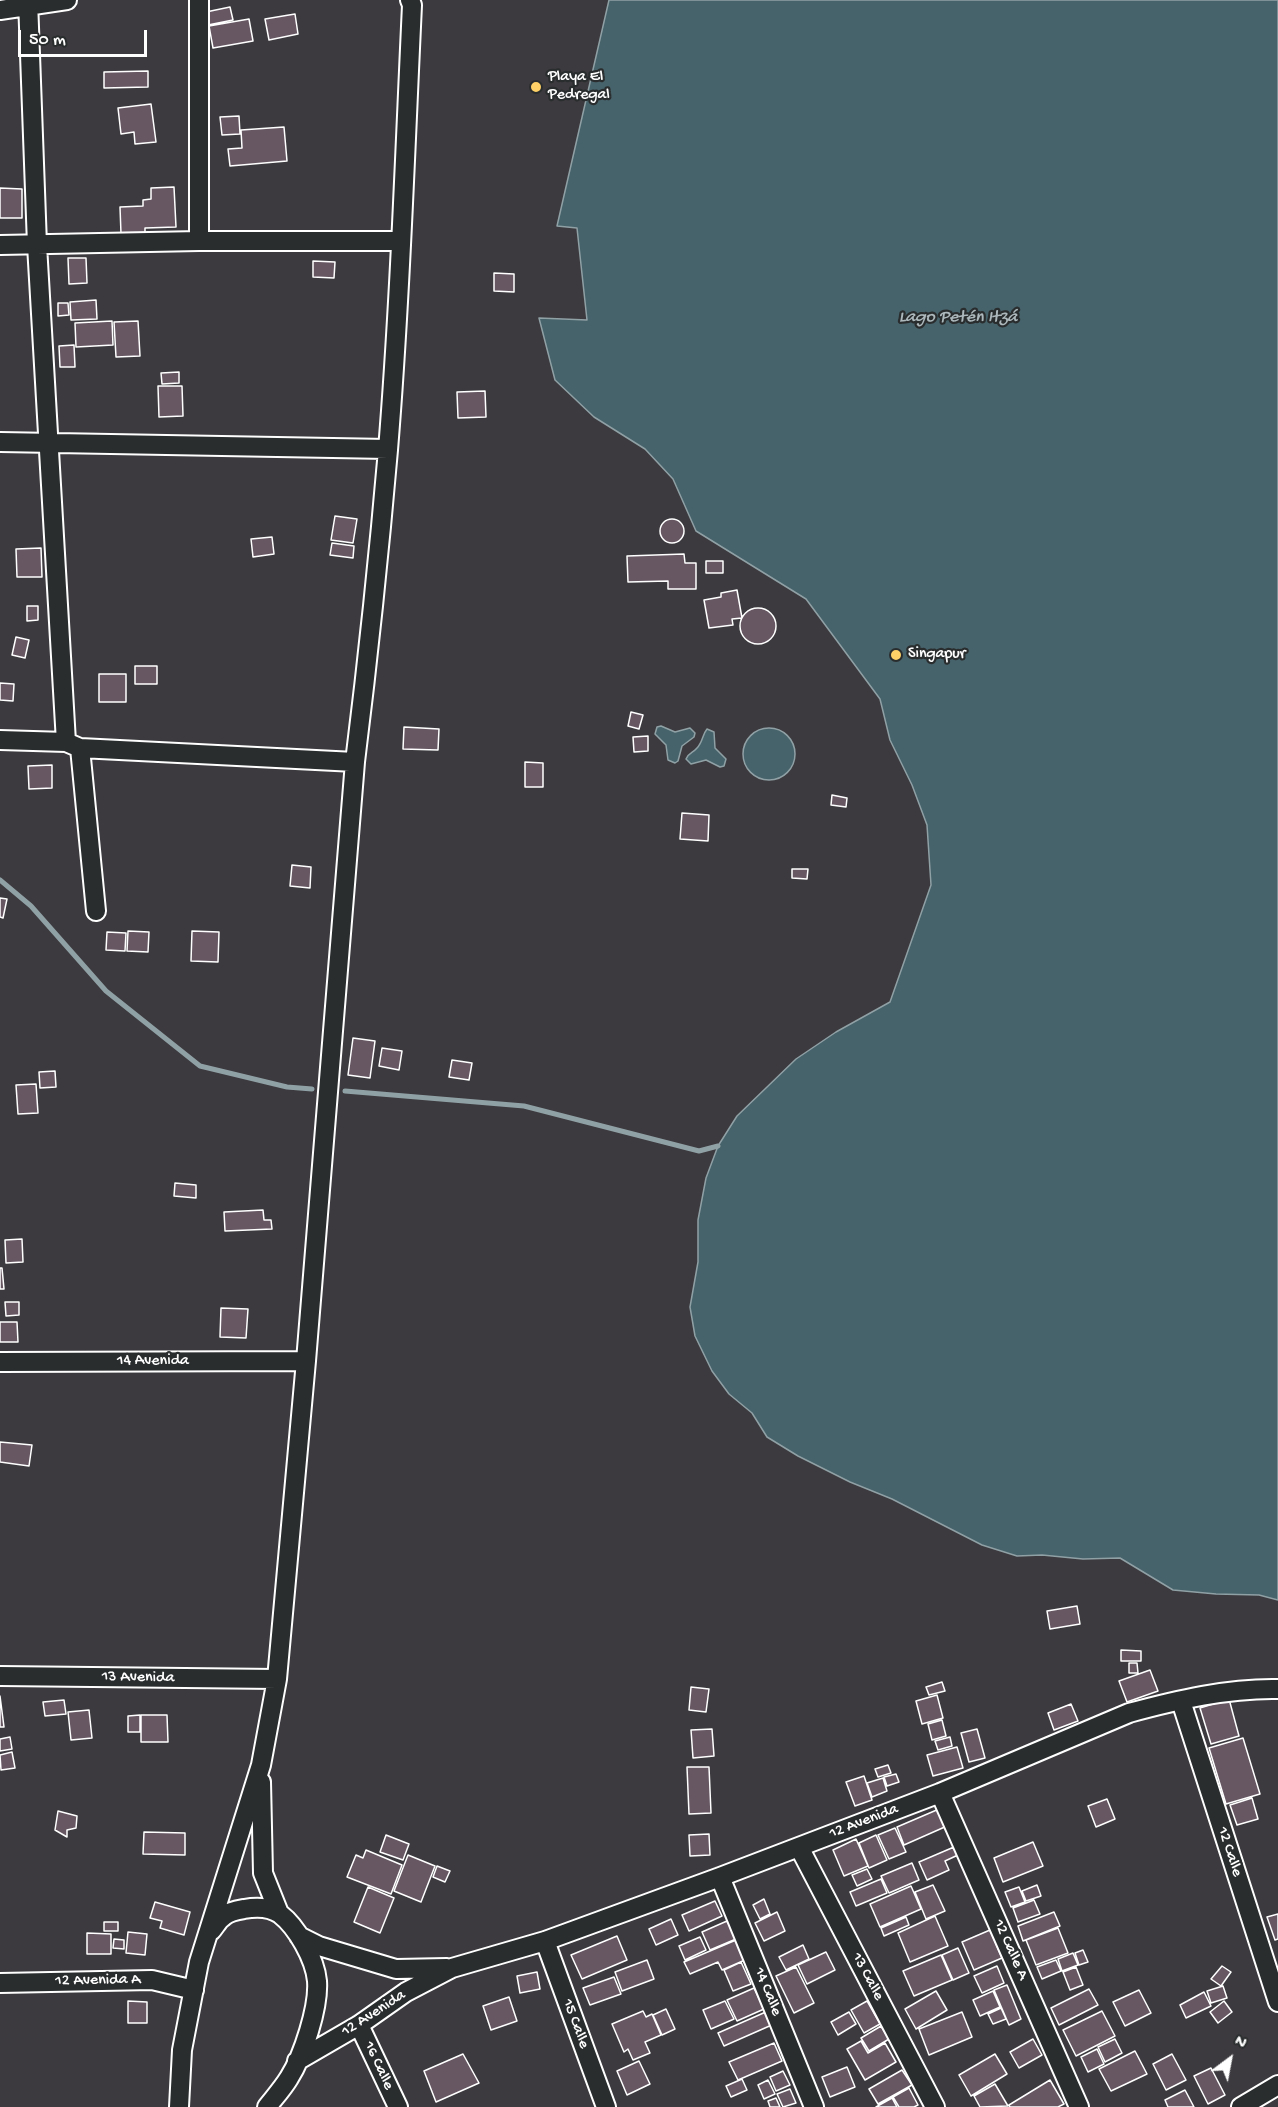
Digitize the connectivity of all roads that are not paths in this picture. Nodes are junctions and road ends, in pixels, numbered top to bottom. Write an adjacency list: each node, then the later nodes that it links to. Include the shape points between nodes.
1 (67, 0): 4 (street)
2 (199, 0): 6 (street)
3 (410, 0): 7 (street)
4 (28, 3): 5 (street); 9 (street)
5 (0, 10)
6 (199, 241): 7 (street); 9 (street)
7 (401, 241): 12 (street)
8 (0, 245): 9 (street)
9 (37, 245): 11 (street)
10 (0, 442): 11 (street)
11 (49, 442): 12 (street); 14 (street)
12 (388, 449): 15 (street)
13 (0, 740): 14 (street)
14 (73, 745): 15 (street); 16 (street)
15 (355, 762): 18 (street)
16 (96, 911)
17 (0, 1362): 18 (street, 14 Avenida)
18 (306, 1362): 20 (street)
19 (0, 1676): 20 (street, 13 Avenida)
20 (277, 1679): 23 (street)
21 (1278, 1689): 22 (street, 12 Avenida, via 1252,1688)
22 (1181, 1701): 24 (street, 12 Avenida, via 1129,1713); 34 (street, 12 Calle)
23 (261, 1765): 27 (street, via 263,1874); 28 (street)
24 (940, 1793): 25 (street, 12 Avenida); 44 (street, 12 Calle A)
25 (799, 1846): 26 (street, 12 Avenida); 43 (street, 13 Calle)
26 (720, 1877): 30 (street, 12 Avenida); 42 (street, 14 Calle)
27 (279, 1913): 28 (street, via 257,1907 237,1910 223,1916); 29 (street)
28 (209, 1933): 33 (street)
29 (299, 1936): 31 (street, 12 Avenida, via 319,1946 396,1969); 36 (street, via 317,1981)
30 (545, 1941): 31 (street, 12 Avenida); 41 (street, 15 Calle)
31 (452, 1968): 35 (street, 12 Avenida, via 406,1992)
32 (0, 1983): 33 (street, 12 Avenida A, via 152,1980)
33 (194, 1990): 38 (street, via 183,2050)
34 (1278, 2002)
35 (359, 2025): 36 (street, 12 Avenida); 40 (street, 16 Calle)
36 (297, 2061): 39 (street, via 289,2079)
37 (1278, 2085): 45 (street)
38 (179, 2107)
39 (267, 2107)
40 (398, 2107)
41 (606, 2107)
42 (814, 2107)
43 (935, 2107)
44 (1079, 2107)
45 (1241, 2107)

